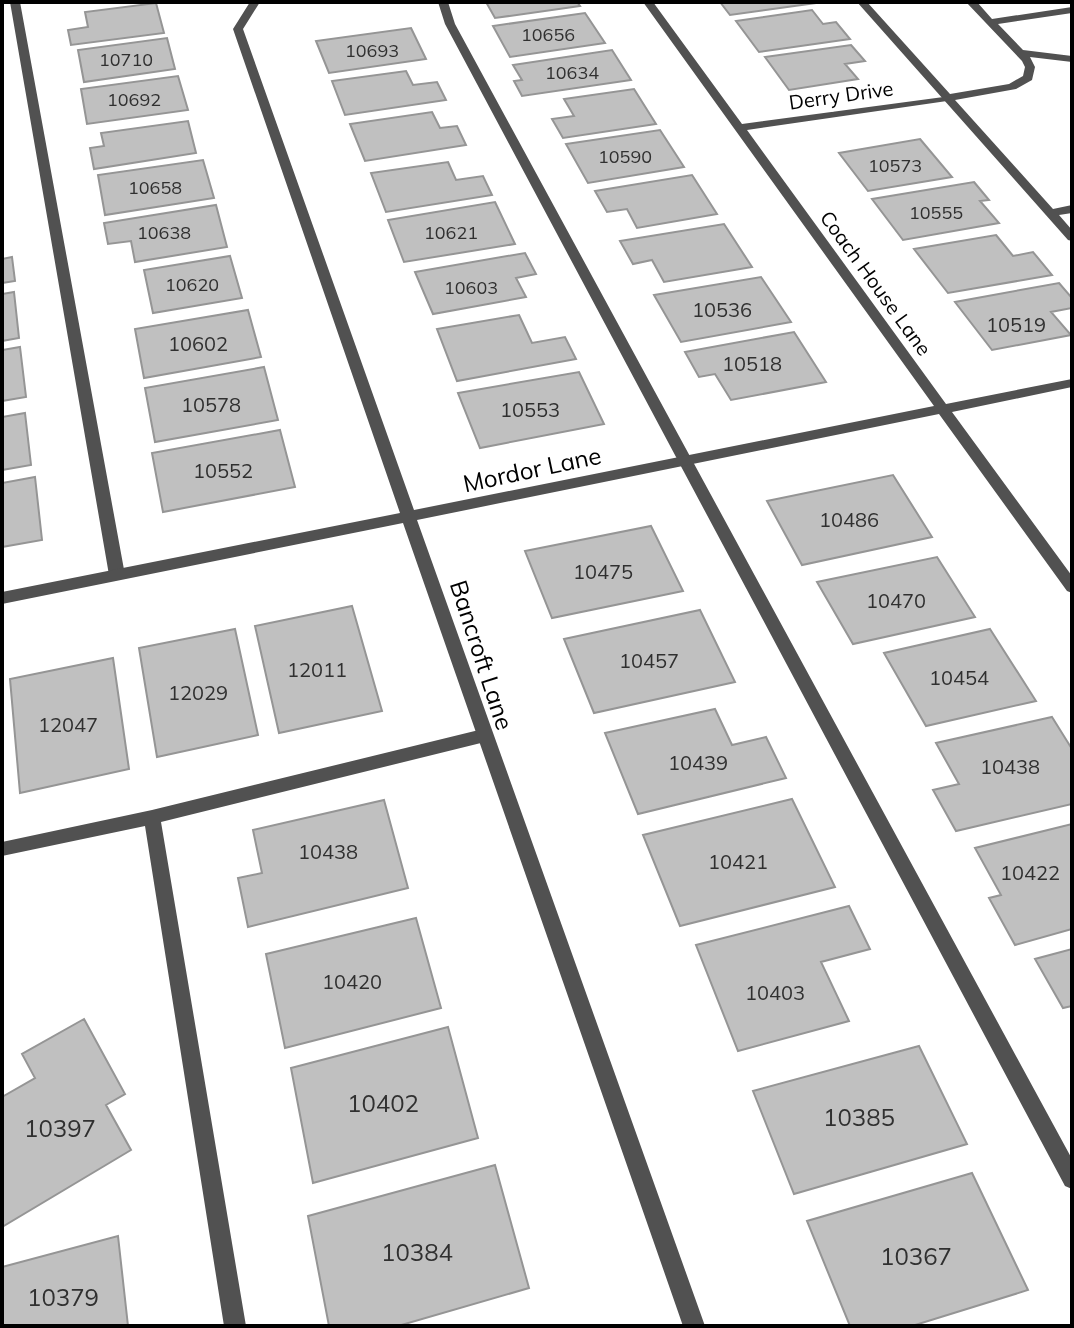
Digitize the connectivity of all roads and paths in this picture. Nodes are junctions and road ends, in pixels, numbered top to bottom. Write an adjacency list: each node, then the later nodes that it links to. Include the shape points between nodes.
1 (15, 2): 20 (street)
2 (255, 2): 19 (street, Bancroft Lane, via 238,29)
3 (443, 2): 18 (street, via 450,24)
4 (648, 2): 12 (street, Coach House Lane)
5 (862, 2): 11 (street)
6 (971, 2): 8 (street)
7 (1072, 10): 8 (street)
8 (990, 22): 9 (street)
9 (1021, 53): 10 (street); 11 (street, Derry Drive, via 1031,72 1023,83)
10 (1072, 59)
11 (947, 98): 12 (street, Derry Drive); 14 (street)
12 (739, 128): 17 (street, Coach House Lane)
13 (1072, 209): 14 (street)
14 (1051, 213): 15 (street)
15 (1072, 237)
16 (1072, 383): 17 (street, Mordor Lane)
17 (942, 409): 18 (street, Mordor Lane); 21 (street, Coach House Lane)
18 (684, 460): 19 (street, Mordor Lane); 26 (street)
19 (410, 517): 20 (street, Mordor Lane); 23 (street, Bancroft Lane)
20 (117, 575): 22 (street, Mordor Lane)
21 (1072, 587)
22 (2, 598)
23 (483, 736): 24 (street); 28 (street, Bancroft Lane)
24 (152, 817): 25 (street); 27 (street)
25 (2, 849)
26 (1072, 1179)
27 (235, 1326)
28 (694, 1326)

